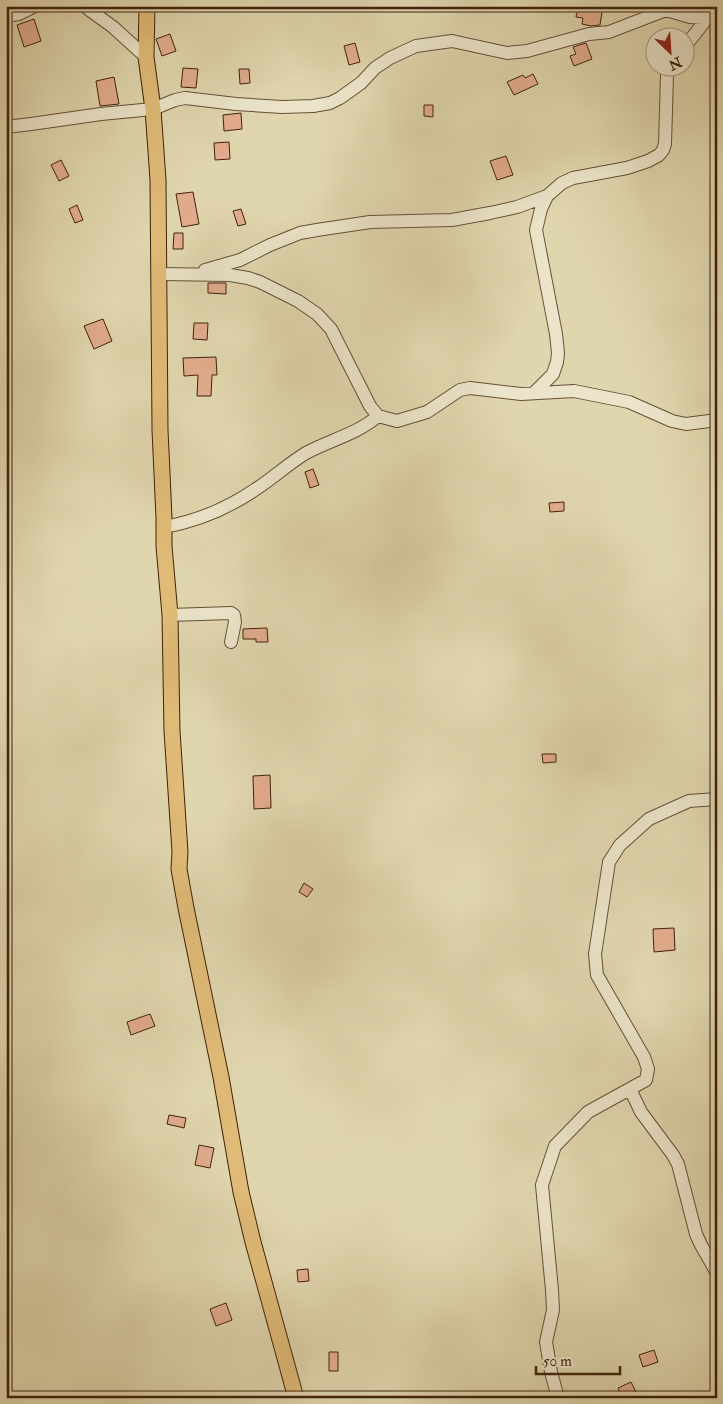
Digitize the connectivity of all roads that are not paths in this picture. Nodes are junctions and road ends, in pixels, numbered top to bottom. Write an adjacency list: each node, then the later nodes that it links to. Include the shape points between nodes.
1 (35, 6): 5 (street)
2 (84, 6): 8 (street)
3 (147, 6): 8 (main road)
4 (715, 6): 6 (street)
5 (6, 16)
6 (707, 18): 7 (street); 10 (street, via 666,10 609,32 507,53 452,40 416,46 382,63 348,93 330,103 313,106 282,107 185,98)
7 (696, 32)
8 (146, 57): 10 (main road)
9 (667, 78): 12 (street, via 666,144 659,155 627,168 567,180)
10 (153, 109): 11 (street); 13 (main road)
11 (7, 127)
12 (547, 196): 14 (street, via 517,207 452,220 370,222 300,233 240,260); 15 (street, via 536,230 558,353 552,374)
13 (160, 274): 14 (street); 18 (main road)
14 (187, 275): 16 (street, via 248,278 298,301 316,314 331,329 360,389)
15 (535, 392): 16 (street, via 509,393 470,388 460,390 427,412 414,416 397,421); 17 (street, via 574,391 628,402 686,424)
16 (378, 416): 18 (street, via 361,428 306,453 230,505 186,523)
17 (717, 420)
18 (164, 527): 19 (main road)
19 (170, 615): 20 (street, via 231,612 235,622); 24 (main road, via 179,869 241,1192)
20 (232, 642)
21 (717, 799): 22 (street, via 689,801 649,819 620,845 609,862 595,954 597,975 648,1069 646,1080)
22 (630, 1089): 23 (street, via 641,1112 676,1159 696,1234); 25 (street, via 588,1112 555,1146 542,1185 553,1310 546,1342)
23 (717, 1274)
24 (296, 1398)
25 (558, 1398)

